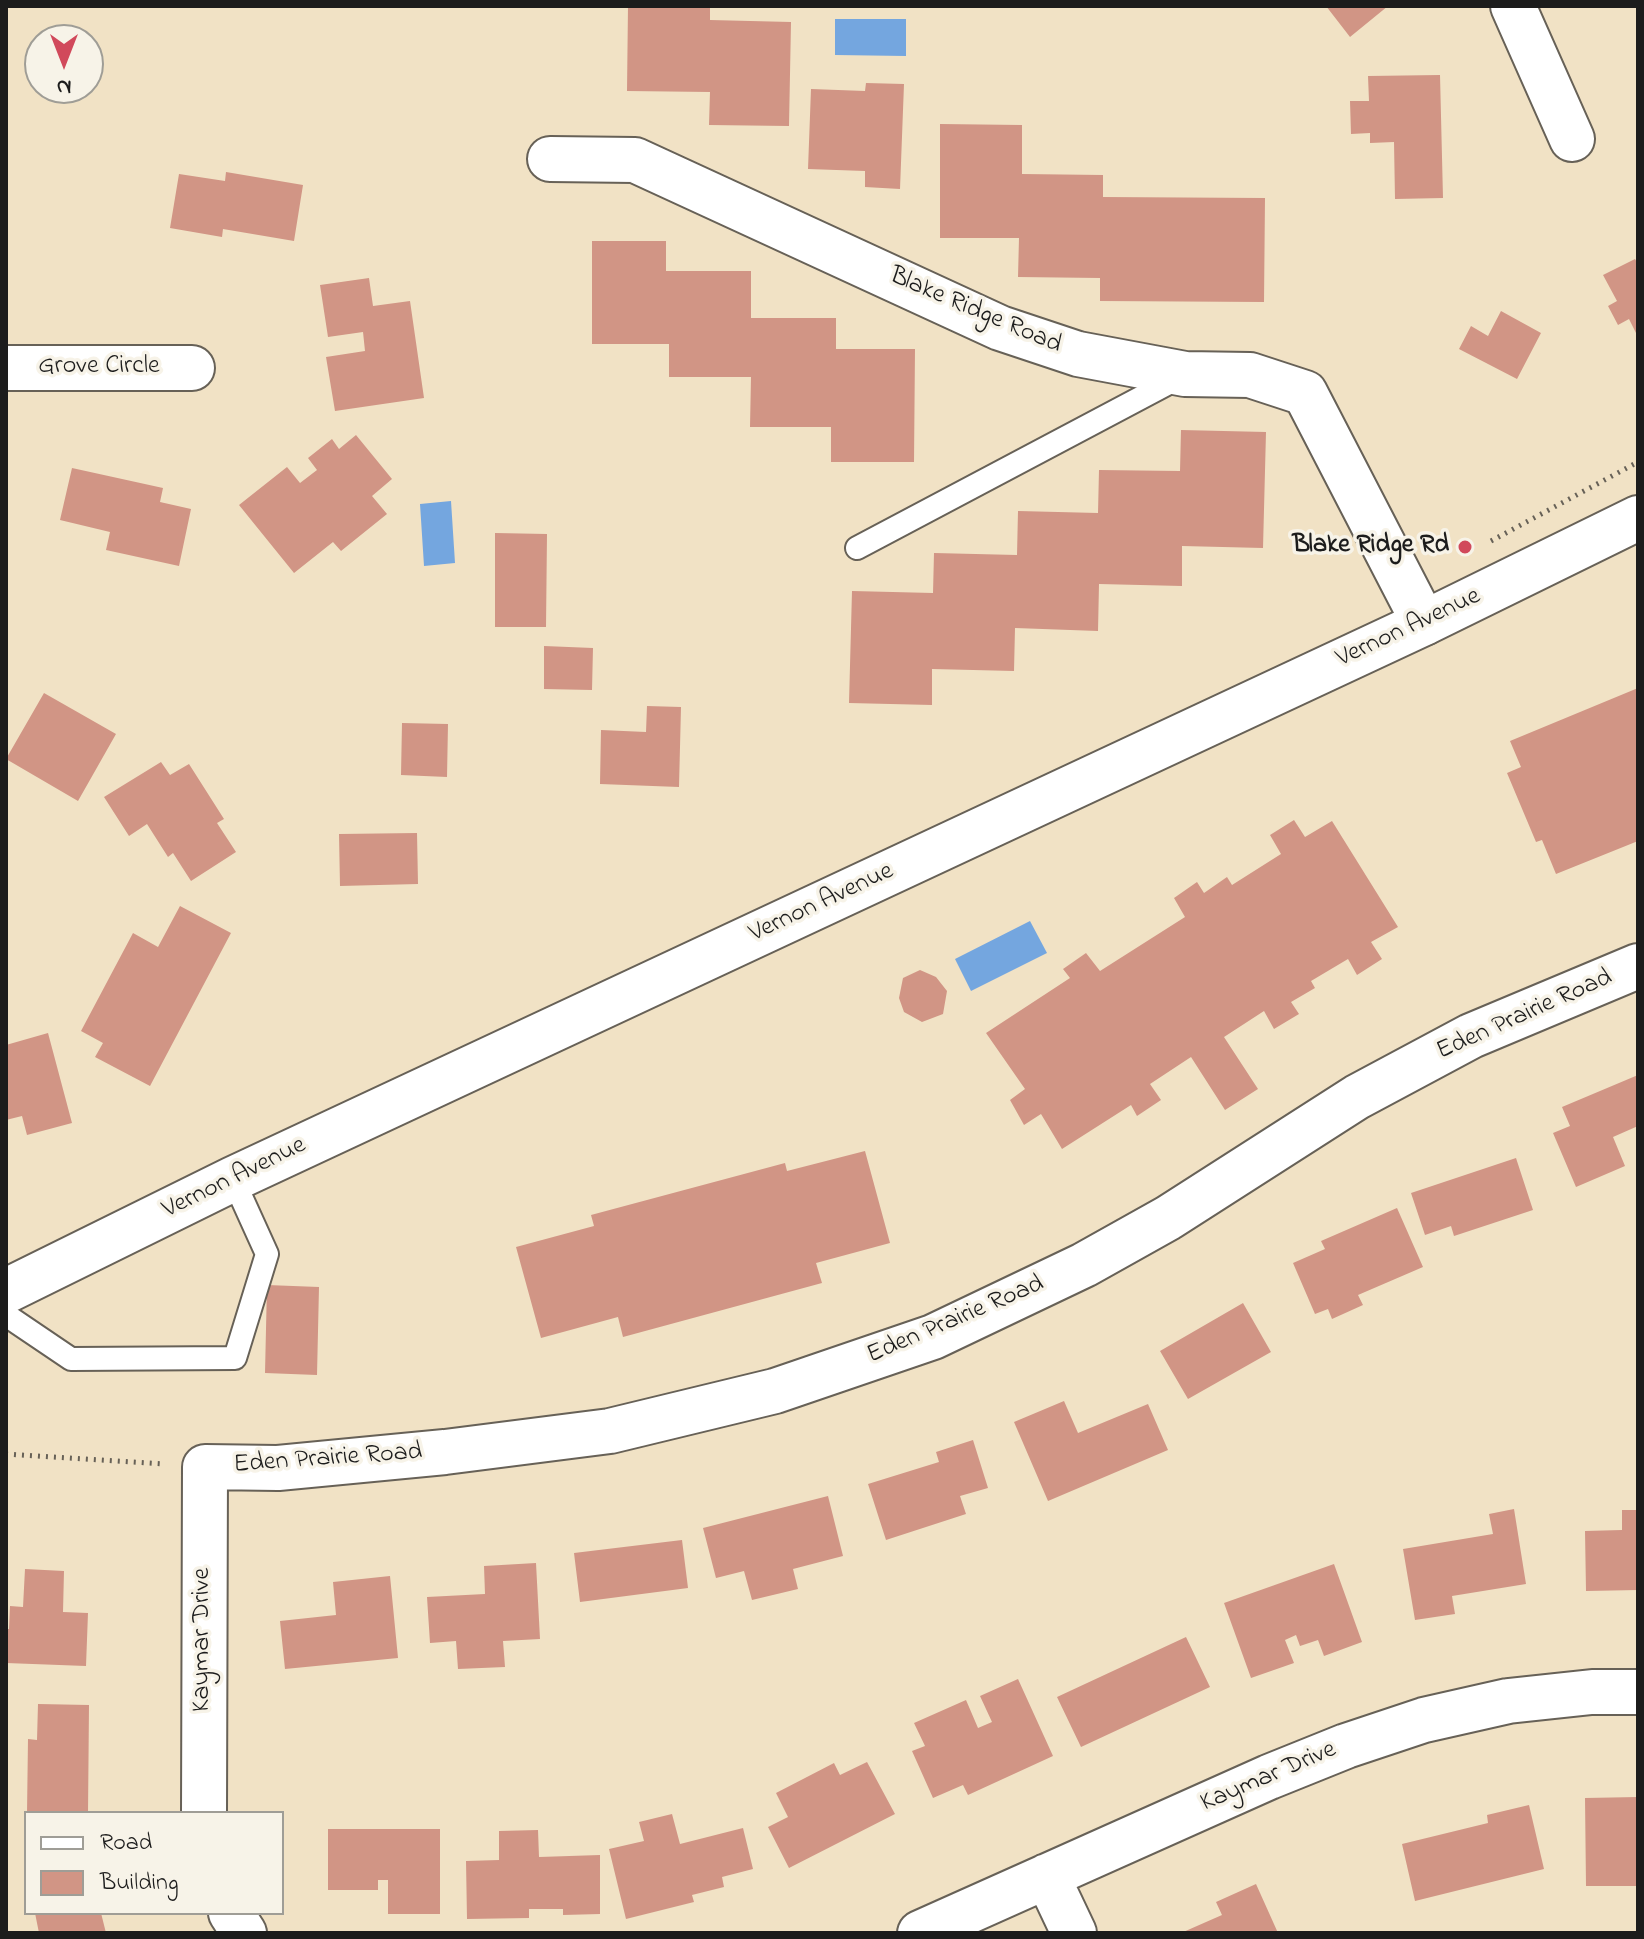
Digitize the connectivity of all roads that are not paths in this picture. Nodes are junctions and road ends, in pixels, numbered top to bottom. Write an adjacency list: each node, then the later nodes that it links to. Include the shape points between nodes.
1 (1513, 6): 2 (street)
2 (1572, 139)
3 (550, 159): 6 (street, Blake Ridge Road, via 635,160 1000,328 1078,354)
4 (6, 368): 5 (street, Grove Circle)
5 (192, 368)
6 (1185, 374): 8 (lane); 9 (street, Blake Ridge Road, via 1250,375 1305,393)
7 (1638, 518): 9 (street, Vernon Avenue)
8 (857, 548)
9 (1424, 623): 11 (street, Vernon Avenue)
10 (1638, 966): 14 (street, Eden Prairie Road, via 1471,1036 1357,1097 1096,1259 933,1337 775,1391 610,1431 278,1468)
11 (233, 1179): 12 (street, Vernon Avenue); 13 (lane, via 267,1254 235,1358 71,1359)
12 (6, 1291)
13 (6, 1315)
14 (205, 1467): 16 (street, Kaymar Drive)
15 (1638, 1692): 17 (street, Kaymar Drive, via 1508,1701 1424,1720 1269,1777)
16 (204, 1811)
17 (1047, 1876): 20 (street, Kaymar Drive); 21 (street)
18 (232, 1915): 19 (street)
19 (244, 1933)
20 (920, 1933)
21 (1074, 1933)

